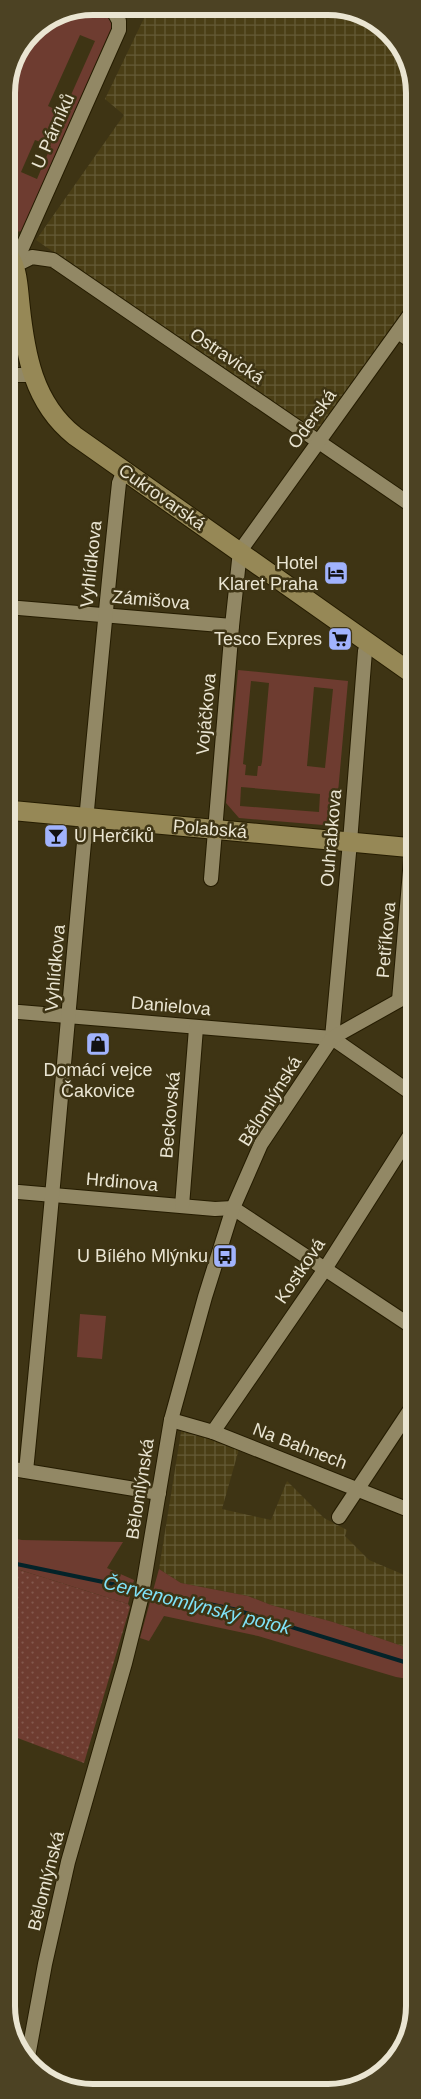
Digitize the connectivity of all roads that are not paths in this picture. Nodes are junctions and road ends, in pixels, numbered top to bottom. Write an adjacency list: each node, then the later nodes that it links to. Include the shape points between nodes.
1 (116, 15): 2 (street, U Párníků, via 119,30)
2 (15, 248)
3 (15, 259): 10 (street, Ostravická, via 53,260)
4 (15, 288): 9 (street, Cukrovarská)
5 (406, 320): 6 (street, Oderská)
6 (398, 332): 7 (street); 10 (street, Oderská)
7 (406, 338)
8 (15, 375): 9 (street)
9 (32, 376): 11 (street, Cukrovarská, via 56,419)
10 (319, 442): 12 (street, Ostravická); 13 (street, Oderská)
11 (124, 470): 13 (street, Cukrovarská); 15 (street, Vyhlídkova, via 118,483)
12 (406, 502)
13 (240, 551): 16 (street, Vojáčkova); 17 (street, Cukrovarská)
14 (15, 608): 15 (street, Zámišova)
15 (104, 615): 16 (street, Zámišova); 20 (street, Vyhlídkova)
16 (232, 626): 21 (street, Vojáčkova)
17 (369, 641): 18 (street, Cukrovarská); 22 (street, Ouhrabkova, via 365,651)
18 (406, 669)
19 (15, 811): 20 (street, Polabská)
20 (88, 817): 21 (street, Polabská); 29 (street, Vyhlídkova)
21 (215, 829): 22 (street, Polabská); 24 (street, Vojáčkova)
22 (350, 842): 23 (street, Polabská); 31 (street, Ouhrabkova)
23 (406, 847)
24 (211, 879)
25 (406, 930): 27 (street, Petříkova)
26 (406, 997): 27 (street, Bělomlýnská)
27 (400, 1000): 31 (street, Bělomlýnská)
28 (15, 1012): 29 (street, Danielova)
29 (69, 1016): 30 (street, Danielova); 35 (street, Vyhlídkova)
30 (196, 1028): 31 (street, Danielova); 36 (street, Beckovská)
31 (332, 1038): 32 (street); 37 (street, Bělomlýnská, via 261,1144)
32 (406, 1089)
33 (406, 1142): 38 (street, Kostková)
34 (15, 1192): 35 (street, Hrdinova)
35 (54, 1194): 36 (street, Hrdinova); 44 (street, Vyhlídkova)
36 (182, 1206): 37 (street, Hrdinova)
37 (233, 1208): 38 (street); 41 (street, Bělomlýnská)
38 (325, 1269): 39 (street); 42 (street, Kostková)
39 (406, 1323)
40 (406, 1416): 45 (street)
41 (171, 1420): 42 (street, Na Bahnech); 46 (street, Bělomlýnská)
42 (213, 1432): 45 (street, Na Bahnech)
43 (15, 1469): 44 (street)
44 (26, 1471): 46 (street)
45 (357, 1489): 47 (street, Na Bahnech); 48 (street)
46 (159, 1493): 49 (street, Bělomlýnská, via 141,1599 68,1862)
47 (406, 1509)
48 (338, 1517)
49 (29, 2050)

